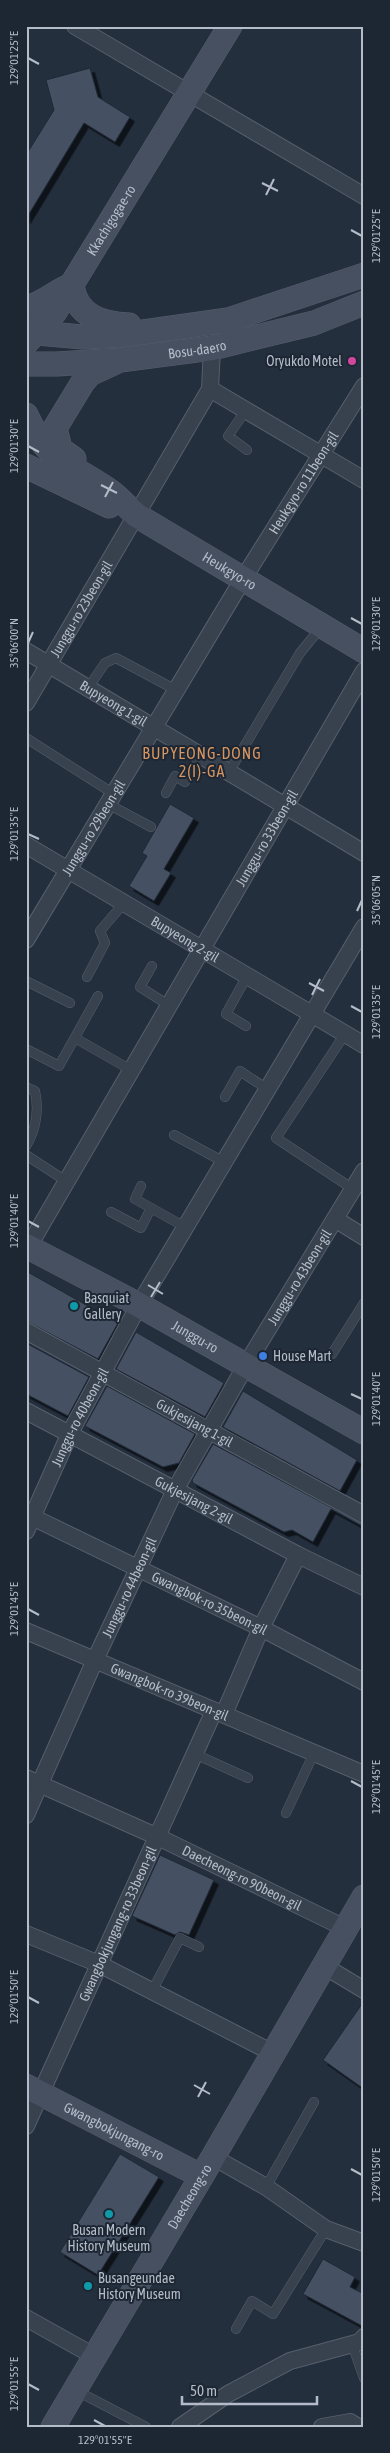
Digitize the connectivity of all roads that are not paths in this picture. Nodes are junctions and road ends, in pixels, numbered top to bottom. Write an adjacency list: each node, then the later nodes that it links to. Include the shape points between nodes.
1 (76, 26): 3 (street)
2 (230, 26): 3 (main road, Kkachigogae-ro)
3 (189, 93): 4 (street); 6 (main road, Kkachigogae-ro)
4 (364, 196)
5 (363, 270): 9 (main road, Bosu-daero, via 228,320)
6 (72, 285): 8 (main road, via 54,292 40,305); 9 (main road, via 73,299 84,312 98,320); 10 (main road, Kkachigogae-ro, via 54,312)
7 (364, 303): 11 (main road, Bosu-daero, via 314,323)
8 (26, 308)
9 (176, 328): 10 (main road, Bosu-daero, via 83,337)
10 (30, 334)
11 (212, 348): 12 (main road, Bosu-daero); 15 (street)
12 (120, 360): 13 (main road, Bosu-daero); 22 (main road, via 87,378 55,428 60,449)
13 (26, 364)
14 (364, 386): 19 (street, Heukgyo-ro 11beon-gil)
15 (210, 389): 16 (street); 23 (street, Junggu-ro 23beon-gil)
16 (246, 410): 18 (lane, via 228,436); 19 (street)
17 (26, 415): 22 (main road, Heukgyo-ro, via 39,439 55,458)
18 (248, 450)
19 (321, 455): 21 (street); 24 (street, Heukgyo-ro 11beon-gil)
20 (26, 466): 23 (main road, Heukgyo-ro, via 102,504)
21 (364, 480)
22 (108, 490): 23 (main road, Heukgyo-ro)
23 (136, 515): 24 (main road, Heukgyo-ro); 28 (street, Junggu-ro 23beon-gil)
24 (243, 579): 25 (main road, Heukgyo-ro); 31 (street, Junggu-ro 29beon-gil)
25 (322, 626): 27 (main road, Heukgyo-ro); 36 (lane, via 300,653)
26 (26, 651): 28 (street, Bupyeong 1-gil)
27 (364, 651)
28 (49, 665): 30 (street, Bupyeong 1-gil); 32 (street, Junggu-ro 23beon-gil)
29 (364, 671): 39 (street, Junggu-ro 33beon-gil)
30 (88, 688): 31 (lane, via 105,663 116,658); 33 (street, Bupyeong 1-gil)
31 (176, 690): 33 (street, Junggu-ro 29beon-gil)
32 (26, 703)
33 (154, 728): 35 (street, Bupyeong 1-gil); 38 (street, Junggu-ro 29beon-gil)
34 (26, 738): 38 (lane)
35 (201, 756): 36 (street, Bupyeong 1-gil); 37 (lane, via 185,782 175,776)
36 (229, 772): 39 (street, Bupyeong 1-gil)
37 (166, 793)
38 (111, 799): 40 (lane); 43 (street, Junggu-ro 29beon-gil)
39 (285, 806): 42 (street, Bupyeong 1-gil); 47 (street, Junggu-ro 33beon-gil)
40 (151, 827)
41 (26, 845): 43 (street, Bupyeong 2-gil)
42 (364, 853)
43 (68, 870): 44 (street, Bupyeong 2-gil); 46 (street, Junggu-ro 29beon-gil)
44 (124, 902): 47 (street, Bupyeong 2-gil); 50 (lane, via 100,931 105,943)
45 (364, 927): 55 (street, Junggu-ro 40beon-gil)
46 (26, 940)
47 (203, 948): 49 (street, Bupyeong 2-gil); 54 (street, Junggu-ro 33beon-gil)
48 (152, 966): 54 (lane, via 140,987)
49 (247, 976): 55 (street, Bupyeong 2-gil); 56 (lane, via 226,1014)
50 (87, 977)
51 (26, 981): 53 (lane)
52 (98, 996): 58 (lane)
53 (70, 1004)
54 (170, 1006): 61 (street, Junggu-ro 33beon-gil)
55 (312, 1014): 57 (street, Bupyeong 2-gil); 63 (street, Junggu-ro 40beon-gil)
56 (246, 1026)
57 (345, 1034): 59 (street, Bupyeong 2-gil); 72 (lane, via 276,1138)
58 (75, 1038): 60 (lane, via 59,1066); 61 (lane)
59 (364, 1045)
60 (26, 1049)
61 (130, 1070): 70 (street, Junggu-ro 33beon-gil)
62 (26, 1088): 66 (lane, via 35,1091 38,1102 36,1122)
63 (267, 1089): 64 (lane, via 240,1071); 68 (street, Junggu-ro 40beon-gil)
64 (225, 1097)
65 (174, 1135): 68 (lane)
66 (26, 1146)
67 (26, 1154): 70 (lane)
68 (224, 1162): 76 (street, Junggu-ro 40beon-gil)
69 (364, 1171): 72 (street, Junggu-ro 43beon-gil)
70 (66, 1182): 78 (street, Junggu-ro 33beon-gil)
71 (141, 1186): 73 (lane, via 135,1199)
72 (353, 1189): 75 (street, Junggu-ro 43beon-gil)
73 (151, 1208): 74 (lane, via 141,1228); 76 (lane)
74 (111, 1212)
75 (335, 1219): 77 (street); 83 (street, Junggu-ro 43beon-gil)
76 (185, 1227): 80 (street, Junggu-ro 40beon-gil)
77 (364, 1237)
78 (27, 1248): 80 (main road, Junggu-ro)
79 (364, 1303): 82 (lane)
80 (139, 1304): 83 (main road, Junggu-ro); 84 (street, Junggu-ro 40beon-gil)
81 (26, 1331): 84 (street, Gukjesijang 1-gil)
82 (332, 1354)
83 (246, 1366): 86 (main road, Junggu-ro); 87 (street, Junggu-ro 44beon-gil)
84 (102, 1372): 87 (street, Gukjesijang 1-gil); 88 (street, Junggu-ro 40beon-gil)
85 (26, 1410): 88 (street, Gukjesijang 2-gil)
86 (362, 1427)
87 (209, 1431): 89 (street, Junggu-ro 44beon-gil); 90 (street, Gukjesijang 1-gil)
88 (70, 1433): 89 (street, Gukjesijang 2-gil); 91 (street, Junggu-ro 40beon-gil)
89 (175, 1490): 92 (street, Gukjesijang 2-gil); 93 (street, Junggu-ro 44beon-gil)
90 (364, 1516)
91 (28, 1521): 93 (street, Gwangbok-ro 35beon-gil)
92 (298, 1555): 94 (street, Gukjesijang 2-gil); 95 (street, Gwangbokjungang-ro 33beon-gil)
93 (138, 1568): 95 (street, Gwangbok-ro 35beon-gil); 97 (street, Junggu-ro 44beon-gil)
94 (364, 1587)
95 (260, 1628): 98 (street, Gwangbok-ro 35beon-gil); 99 (street, Gwangbokjungang-ro 33beon-gil)
96 (26, 1631): 97 (street, Gwangbok-ro 39beon-gil)
97 (95, 1660): 99 (street, Gwangbok-ro 39beon-gil); 104 (street, Junggu-ro 44beon-gil)
98 (364, 1682)
99 (219, 1712): 100 (street, Gwangbokjungang-ro 33beon-gil); 101 (street, Gwangbok-ro 39beon-gil)
100 (195, 1754): 103 (lane); 107 (street, Gwangbokjungang-ro 33beon-gil)
101 (314, 1754): 102 (street, Gwangbok-ro 39beon-gil); 105 (lane)
102 (364, 1774)
103 (248, 1778)
104 (33, 1781): 106 (street, Junggu-ro 44beon-gil); 107 (street, Daecheong-ro 90beon-gil)
105 (286, 1813)
106 (26, 1815)
107 (158, 1837): 109 (street, Daecheong-ro 90beon-gil); 112 (street, Gwangbokjungang-ro 33beon-gil)
108 (364, 1897): 109 (main road, Daecheong-ro)
109 (347, 1929): 113 (main road, Daecheong-ro)
110 (26, 1934): 112 (street)
111 (199, 1947): 115 (lane, via 180,1938)
112 (99, 1964): 115 (street); 117 (street, Gwangbokjungang-ro 33beon-gil)
113 (324, 1966): 114 (street); 116 (main road, Daecheong-ro)
114 (364, 1990)
115 (152, 1991): 116 (street)
116 (273, 2053): 120 (main road, Daecheong-ro)
117 (34, 2090): 119 (street, Gwangbokjungang-ro 33beon-gil); 120 (main road, Gwangbokjungang-ro)
118 (314, 2102): 121 (lane)
119 (26, 2126)
120 (207, 2167): 121 (street); 127 (main road, Daecheong-ro)
121 (266, 2187): 122 (street)
122 (326, 2229): 123 (street); 125 (lane, via 273,2314 252,2301)
123 (364, 2243)
124 (26, 2318): 127 (street)
125 (236, 2329)
126 (358, 2341): 128 (lane); 133 (street, via 290,2361 228,2394)
127 (94, 2356): 129 (main road, Daecheong-ro)
128 (364, 2378)
129 (74, 2390): 131 (main road, Daecheong-ro); 132 (lane)
130 (354, 2425): 134 (street)
131 (53, 2427)
132 (146, 2427)
133 (180, 2427)
134 (322, 2427)

